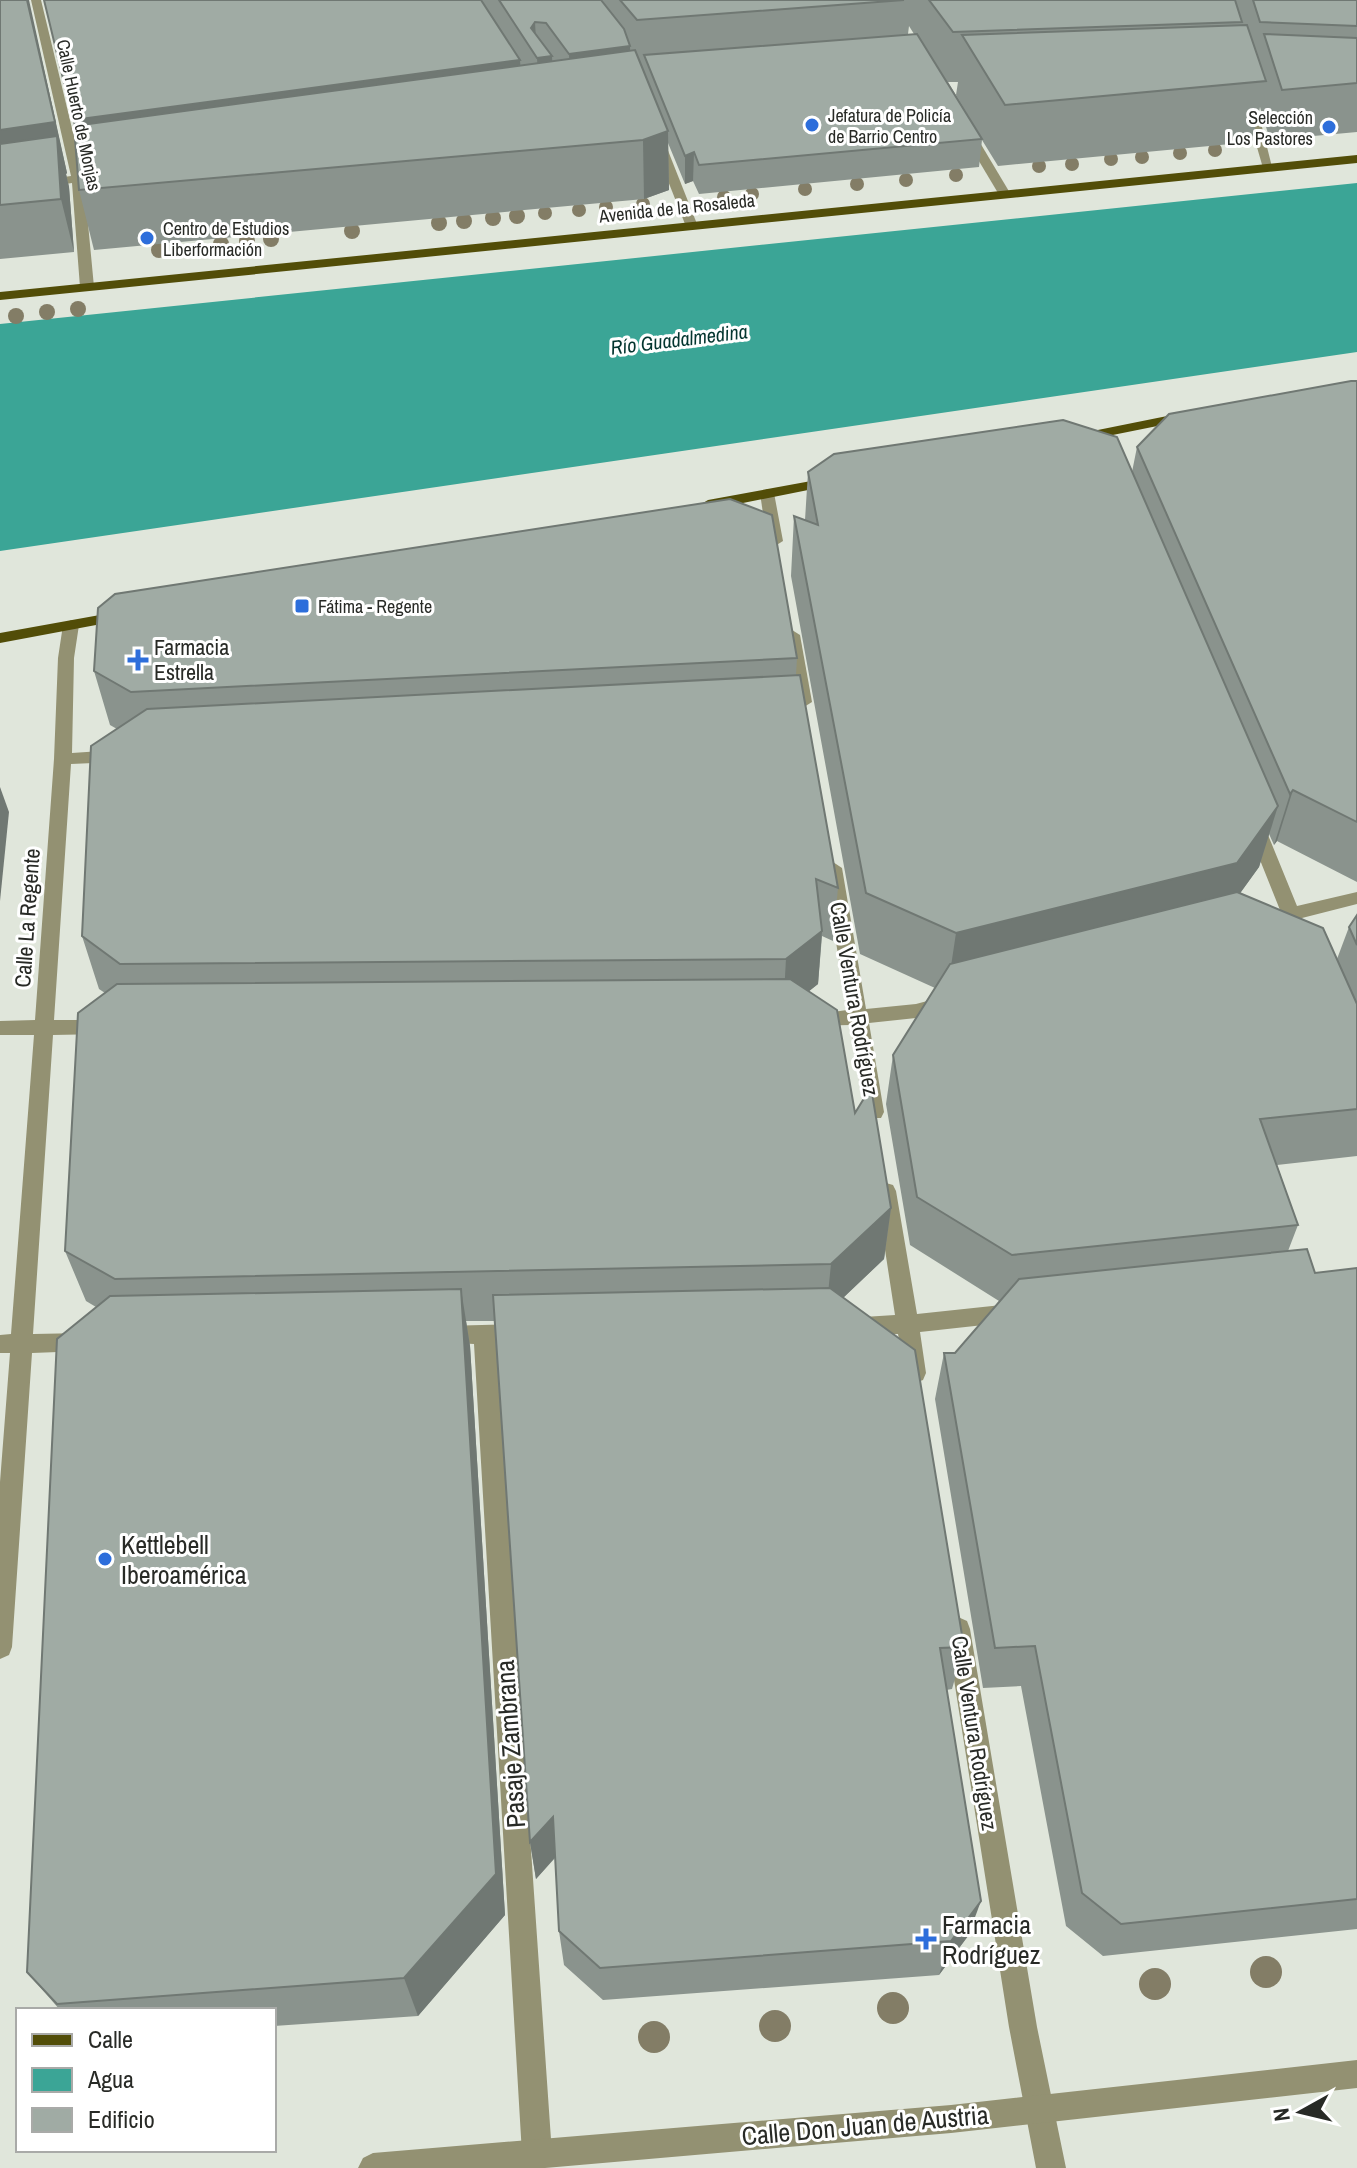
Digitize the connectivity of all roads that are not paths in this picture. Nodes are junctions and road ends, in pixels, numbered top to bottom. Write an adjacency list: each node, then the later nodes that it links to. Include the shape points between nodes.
1 (36, 0): 8 (street, Calle Huerto de Monjas)
2 (1245, 84): 6 (street)
3 (958, 116): 10 (street)
4 (654, 128): 11 (street)
5 (1357, 159): 6 (main road, Avenida de la Rosaleda)
6 (1269, 168): 10 (main road, Avenida de la Rosaleda)
7 (124, 173): 8 (street)
8 (78, 179): 9 (street); 12 (street, Calle Huerto de Monjas)
9 (0, 190)
10 (1004, 193): 11 (main road, Avenida de la Rosaleda)
11 (691, 224): 12 (main road, Avenida de la Rosaleda)
12 (87, 287): 13 (main road, Avenida de la Rosaleda)
13 (0, 296)
14 (1209, 412): 15 (main road, via 1093,443)
15 (1063, 441)
16 (842, 480): 17 (main road)
17 (767, 493): 18 (main road); 19 (street)
18 (692, 508)
19 (778, 556)
20 (132, 614): 22 (main road)
21 (788, 615): 24 (street)
22 (71, 625): 23 (main road); 26 (street, Calle La Regente)
23 (0, 638)
24 (800, 719)
25 (136, 755): 26 (street)
26 (63, 759): 38 (street, Calle La Regente)
27 (1251, 816): 30 (street)
28 (829, 844): 34 (street, Calle Ventura Rodríguez)
29 (1357, 898): 30 (street)
30 (1291, 913): 31 (street); 32 (street)
31 (1246, 924)
32 (1299, 937)
33 (961, 999): 34 (street)
34 (859, 1017): 35 (street); 39 (street, Calle Ventura Rodríguez)
35 (787, 1022)
36 (122, 1027): 38 (street)
37 (0, 1028): 38 (street)
38 (43, 1028): 48 (street, Calle La Regente)
39 (878, 1139)
40 (883, 1169): 42 (street)
41 (1033, 1311): 42 (street)
42 (907, 1324): 43 (street); 49 (street)
43 (828, 1326)
44 (547, 1332): 45 (street)
45 (484, 1334): 46 (street); 54 (street, Pasaje Zambrana)
46 (422, 1335)
47 (113, 1342): 48 (street)
48 (10, 1344): 51 (street, Calle La Regente)
49 (920, 1402)
50 (954, 1605): 53 (street, Calle Ventura Rodríguez)
51 (0, 1647)
52 (1357, 2074): 53 (street, Calle Don Juan de Austria)
53 (1041, 2109): 54 (street, Calle Don Juan de Austria); 56 (street, Calle Ventura Rodríguez)
54 (537, 2154): 55 (street, Calle Don Juan de Austria)
55 (373, 2168)
56 (1051, 2168)

